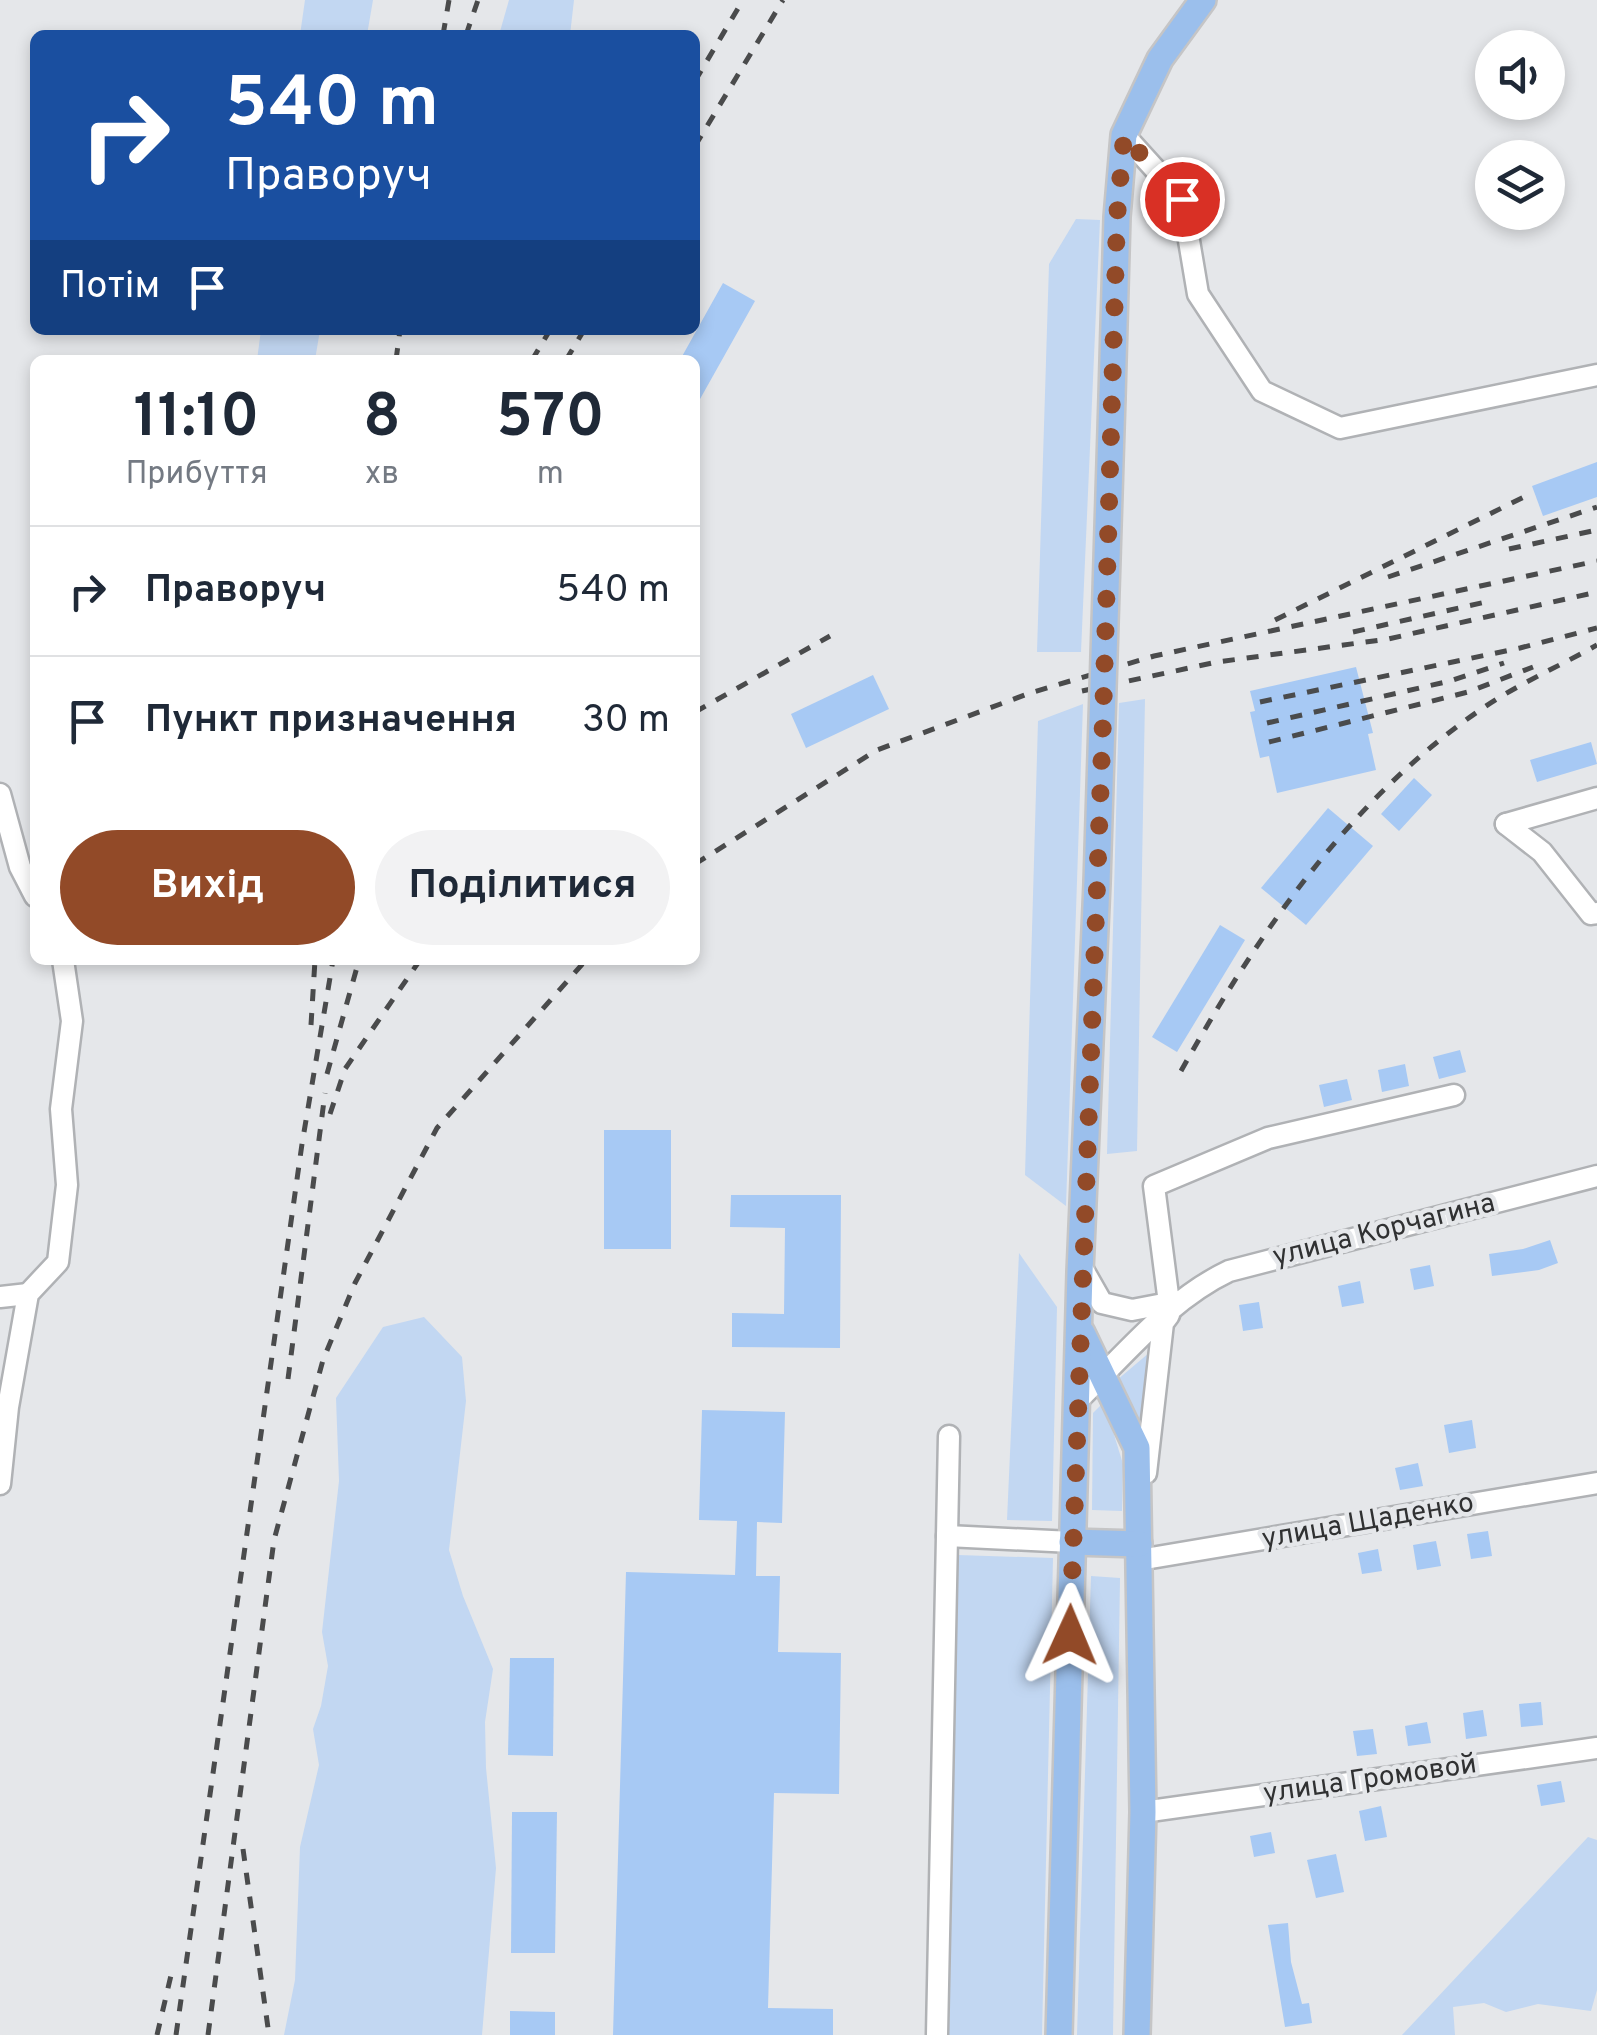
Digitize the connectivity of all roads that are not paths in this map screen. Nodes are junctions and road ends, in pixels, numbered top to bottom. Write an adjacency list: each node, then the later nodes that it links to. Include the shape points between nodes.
1 (1203, 0): 2 (main road, via 1160,59)
2 (1124, 136): 3 (street, via 1182,199 1198,294 1262,392 1340,428); 11 (main road, bridge)
3 (1597, 375)
4 (0, 794): 6 (street)
5 (1597, 798): 7 (street, via 1506,824 1542,852 1590,914)
6 (30, 886)
7 (1597, 913)
8 (64, 965): 12 (street, via 72,1021 61,1109 67,1186 58,1262)
9 (1454, 1094): 14 (street, via 1268,1138 1154,1186)
10 (1597, 1176): 14 (street, улица Корчагина, via 1229,1271)
11 (1080, 1266): 14 (street, via 1102,1303 1132,1310); 15 (main road)
12 (28, 1294): 13 (street); 20 (street)
13 (0, 1297)
14 (1174, 1302): 16 (street); 23 (street, via 1163,1322)
15 (1079, 1326): 16 (main road); 17 (main road)
16 (1103, 1376): 17 (street); 23 (main road, via 1137,1448)
17 (1076, 1402): 22 (main road)
18 (948, 1436): 21 (street)
19 (1597, 1483): 23 (street, улица Щаденко)
20 (0, 1484)
21 (946, 1536): 22 (street); 26 (street)
22 (1072, 1542): 23 (main road); 27 (main road)
23 (1140, 1543): 25 (main road)
24 (1597, 1748): 25 (street, улица Громовой)
25 (1144, 1812): 28 (main road)
26 (937, 2035)
27 (1059, 2035)
28 (1137, 2035)

